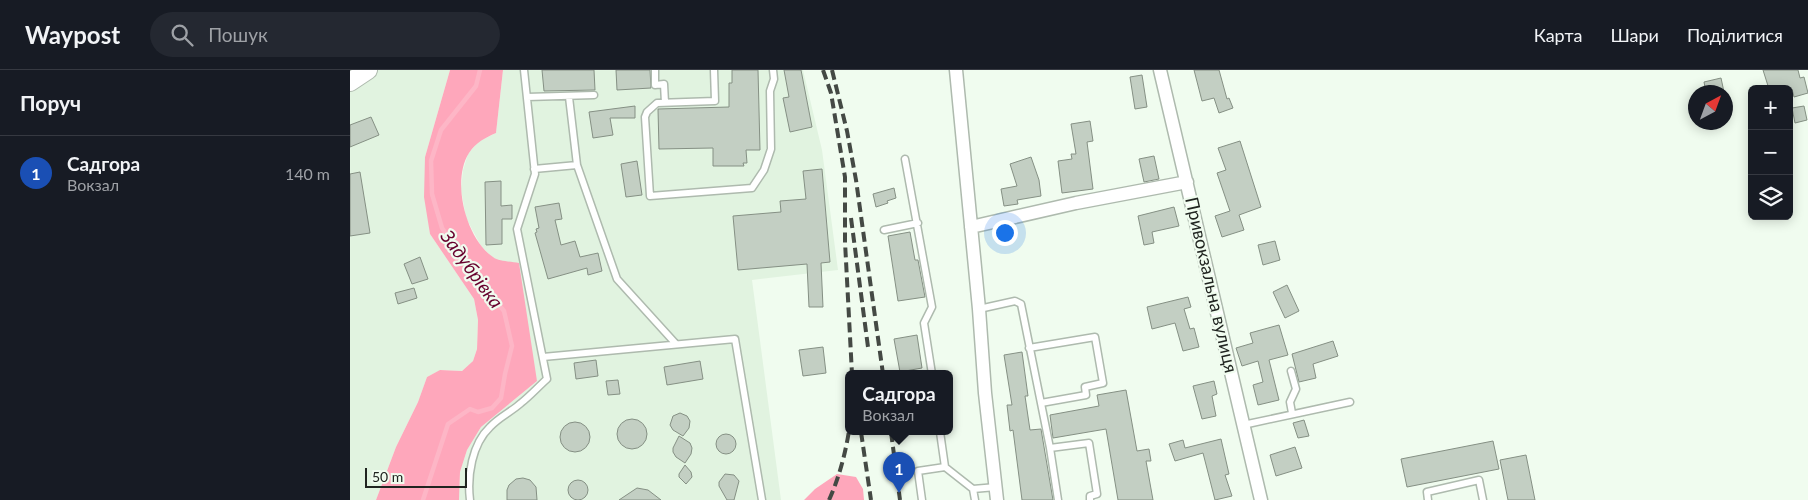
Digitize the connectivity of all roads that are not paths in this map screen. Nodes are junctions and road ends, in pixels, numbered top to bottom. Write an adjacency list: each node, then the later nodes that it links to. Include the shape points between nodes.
1 (368, 70): 8 (main road)
2 (524, 70): 11 (lane)
3 (655, 70): 12 (lane, via 655,84 664,84)
4 (714, 70): 12 (lane, via 715,101)
5 (773, 70): 12 (lane, via 771,149 764,170 752,188 650,196 645,118 657,103)
6 (956, 70): 18 (street)
7 (1160, 70): 16 (street, Привокзальна вулиця)
8 (350, 82)
9 (594, 95): 10 (lane)
10 (569, 96): 11 (lane); 14 (lane)
11 (527, 97): 15 (lane)
12 (665, 103)
13 (905, 159): 17 (lane)
14 (577, 165): 15 (lane); 21 (lane, via 617,278)
15 (534, 170): 23 (lane, via 517,230)
16 (1187, 182): 18 (street); 29 (street, Привокзальна вулиця)
17 (918, 223): 19 (lane); 24 (lane, via 932,307 924,323)
18 (971, 227): 20 (street)
19 (884, 230)
20 (979, 309): 22 (lane, via 1015,301 1021,304); 33 (street)
21 (676, 344): 23 (lane); 36 (lane, via 735,338)
22 (1029, 348): 27 (lane); 27 (lane, via 1095,336 1103,383 1085,387 1086,395)
23 (542, 356): 35 (lane, via 547,379 521,404 489,427 479,441 472,462 468,489)
24 (931, 370)
25 (1291, 370): 28 (lane, via 1296,389 1290,402)
26 (1350, 402): 28 (lane)
27 (1041, 403): 31 (lane)
28 (1292, 413): 29 (lane)
29 (1243, 425): 42 (street, Привокзальна вулиця)
30 (940, 435): 32 (lane)
31 (1050, 448): 40 (lane); 41 (lane, via 1089,443 1097,494 1090,496)
32 (945, 467): 34 (lane); 37 (lane, via 918,471)
33 (996, 487): 34 (lane); 39 (street)
34 (973, 490): 38 (lane)
35 (470, 500)
36 (762, 500)
37 (922, 500)
38 (975, 500)
39 (997, 500)
40 (1058, 500)
41 (1090, 500)
42 (1261, 500)
43 (1428, 500): 44 (lane, via 1426,492 1479,480)
44 (1483, 500)

